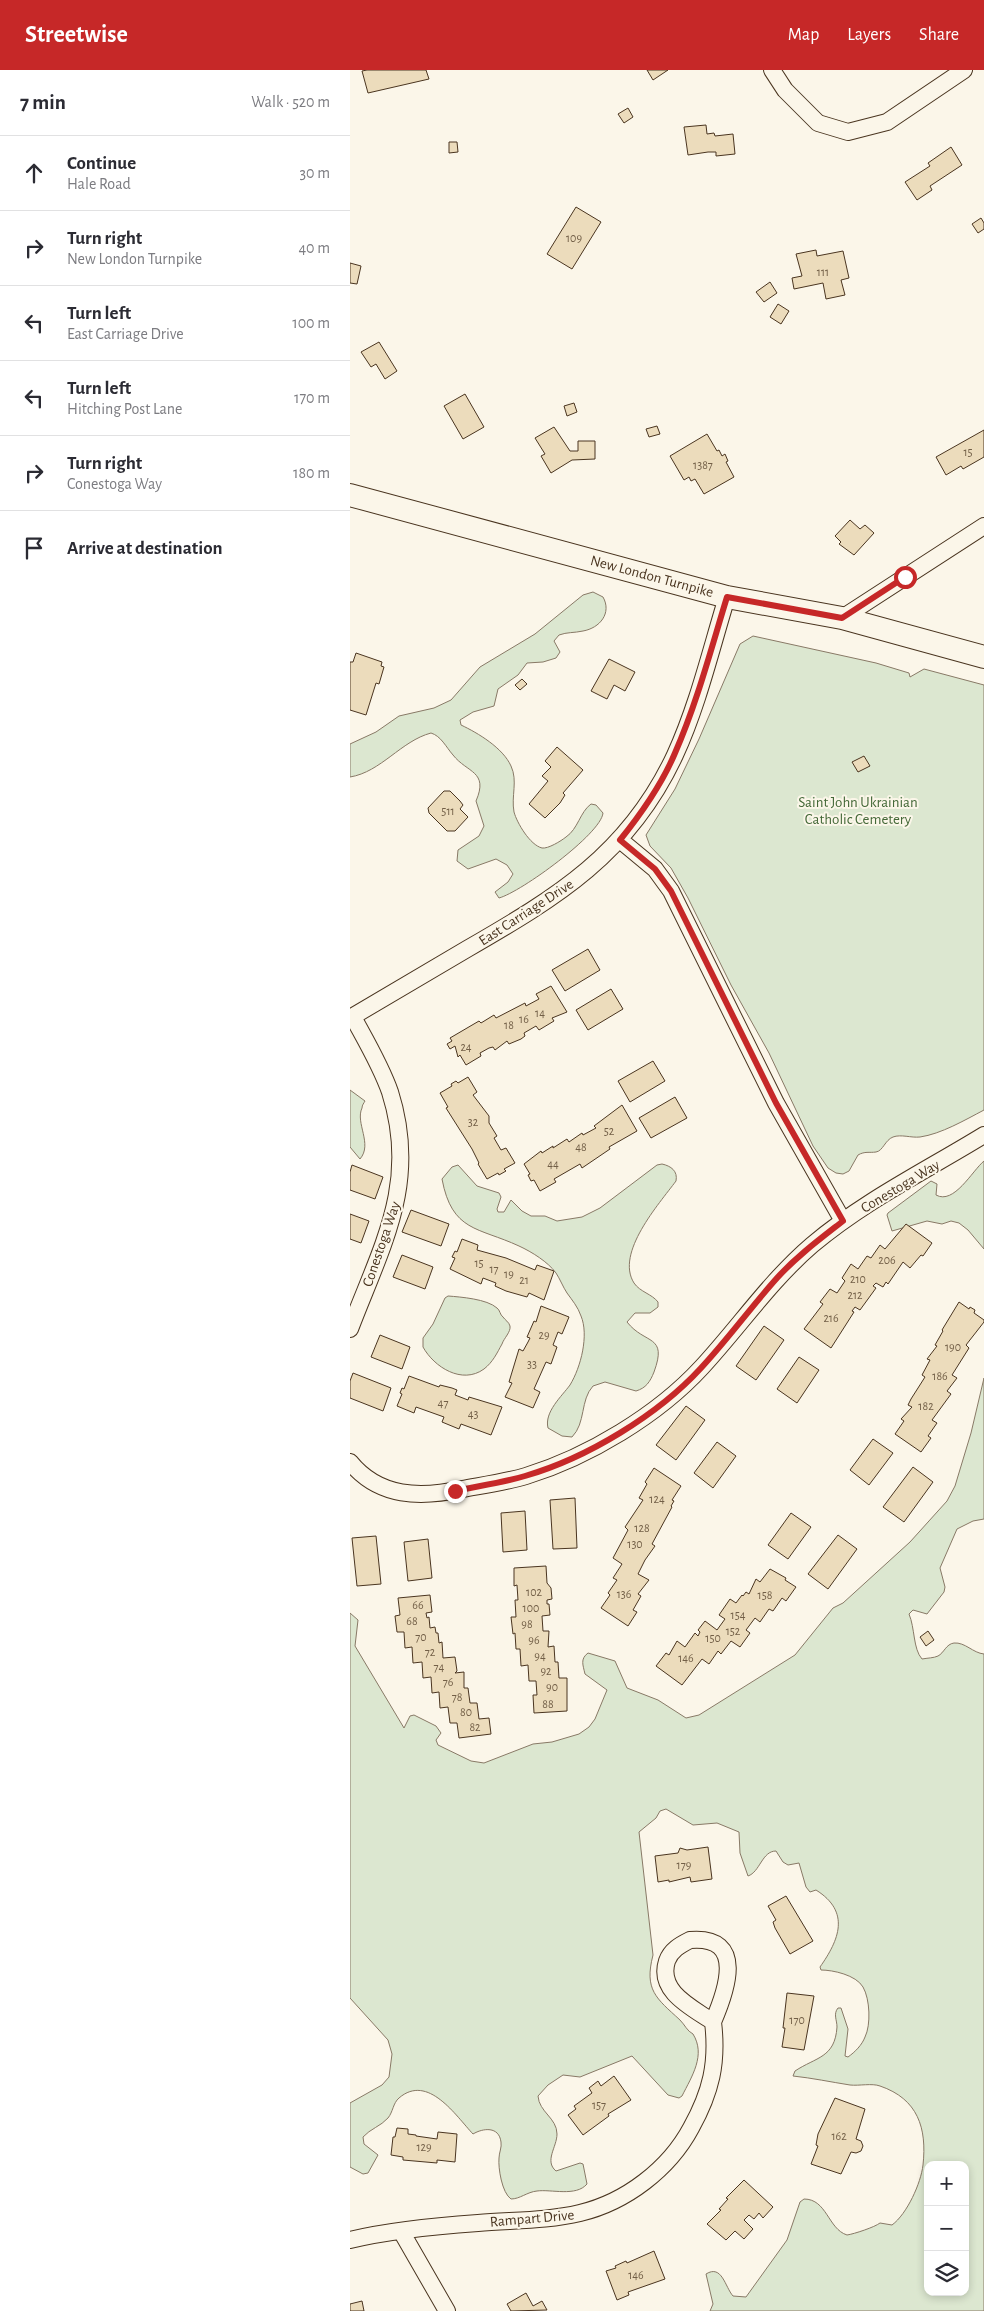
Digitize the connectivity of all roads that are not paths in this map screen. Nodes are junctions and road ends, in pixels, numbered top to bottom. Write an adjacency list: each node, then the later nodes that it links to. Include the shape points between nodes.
1 (772, 70): 2 (street, via 785,90 818,123 848,132 887,122)
2 (964, 70)
3 (350, 495): 5 (street, New London Turnpike)
4 (984, 526): 6 (street)
5 (727, 597): 6 (street, New London Turnpike); 8 (street, East Carriage Drive, via 675,754 660,783)
6 (842, 618): 7 (street, New London Turnpike)
7 (984, 658)
8 (620, 840): 9 (street, East Carriage Drive, via 584,874 538,908); 11 (street, via 655,869 671,891 776,1103)
9 (351, 1018): 12 (street, Conestoga Way, via 389,1090 398,1121 402,1157 394,1212)
10 (984, 1135): 11 (street, Conestoga Way)
11 (843, 1221): 13 (street, Conestoga Way, via 779,1276 700,1369 671,1396 623,1431 580,1453 540,1471 503,1482 455,1491 409,1494 380,1487 366,1479)
12 (350, 1329)
13 (350, 1462)
14 (713, 2022): 14 (street, Rampart Drive, via 728,1983 727,1960 723,1952 708,1941 690,1940 681,1944 669,1957 667,1984 679,1998); 15 (street, Rampart Drive, via 716,2054 711,2084 702,2109 666,2162 625,2194 604,2205 560,2217)
15 (401, 2231): 16 (street, Rampart Drive); 17 (street)
16 (350, 2240)
17 (446, 2311)

